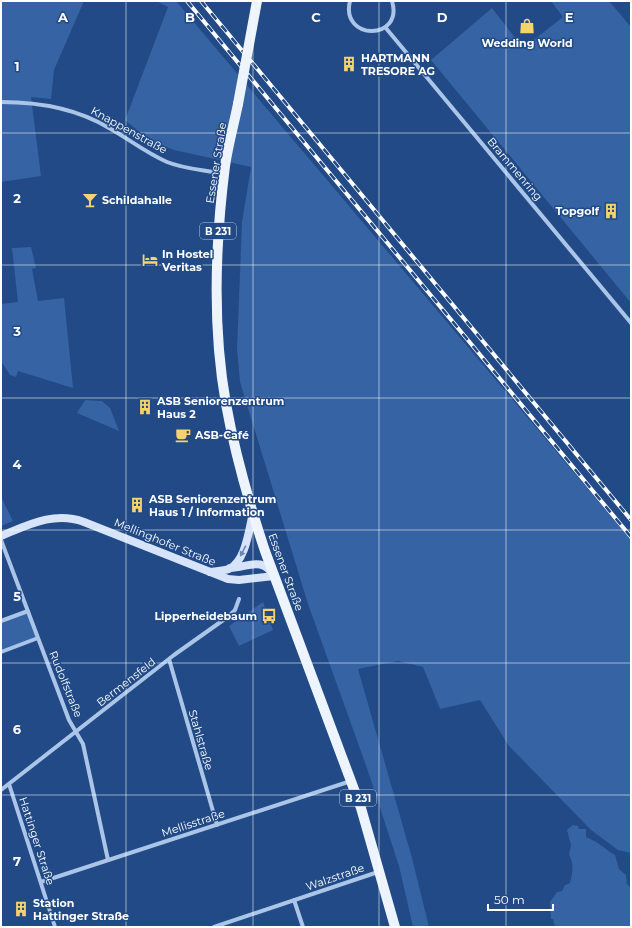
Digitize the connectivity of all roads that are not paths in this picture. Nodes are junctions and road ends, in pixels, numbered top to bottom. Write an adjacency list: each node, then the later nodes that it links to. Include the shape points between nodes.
1 (257, 1): 6 (main road, Essener Straße / B 231, bridge)
2 (350, 1): 4 (street, via 350,17 357,26 371,31)
3 (392, 1): 4 (street, via 392,17)
4 (385, 27): 7 (street, Brammenring)
5 (1, 102): 6 (street, Knappenstraße, via 40,104 79,113 167,162)
6 (224, 174): 8 (main road, Essener Straße / B 231, via 216,253 220,365 233,438)
7 (631, 323)
8 (253, 513): 11 (main road, one-way to 11, via 245,549); 13 (main road, Essener Straße / B 231)
9 (1, 536): 12 (main road, Mellinghofer Straße, via 43,520 69,518)
10 (1, 540): 15 (street, Rudolfstraße)
11 (230, 568): 12 (main road, Mellinghofer Straße); 13 (main road, Mellinghofer Straße, via 259,564 269,568)
12 (209, 572): 13 (main road, Mellinghofer Straße, via 232,580)
13 (274, 576): 21 (main road, Essener Straße / B 231)
14 (239, 600): 19 (street, Bermensfeld, via 229,616)
15 (28, 611): 16 (street); 17 (street, Rudolfstraße)
16 (1, 621)
17 (38, 638): 18 (street); 20 (street, Rudolfstraße, via 69,720)
18 (1, 652)
19 (168, 659): 20 (street, Bermensfeld); 24 (street, Stahlstraße)
20 (78, 731): 22 (street, Bermensfeld); 25 (street, Rudolfstraße)
21 (352, 781): 24 (street, Mellisstraße); 26 (main road, Essener Straße / B 231)
22 (9, 784): 23 (street, Bermensfeld); 27 (street, Hattinger Straße)
23 (1, 790)
24 (216, 825): 25 (street, Mellisstraße)
25 (108, 860): 27 (street, Mellisstraße)
26 (381, 872): 28 (street, Walzstraße); 32 (main road, Essener Straße / B 231)
27 (41, 882): 29 (street, Hattinger Straße)
28 (294, 900): 30 (street, Walzstraße); 31 (street, Walzstraße)
29 (55, 927)
30 (214, 927)
31 (303, 927)
32 (395, 927)

